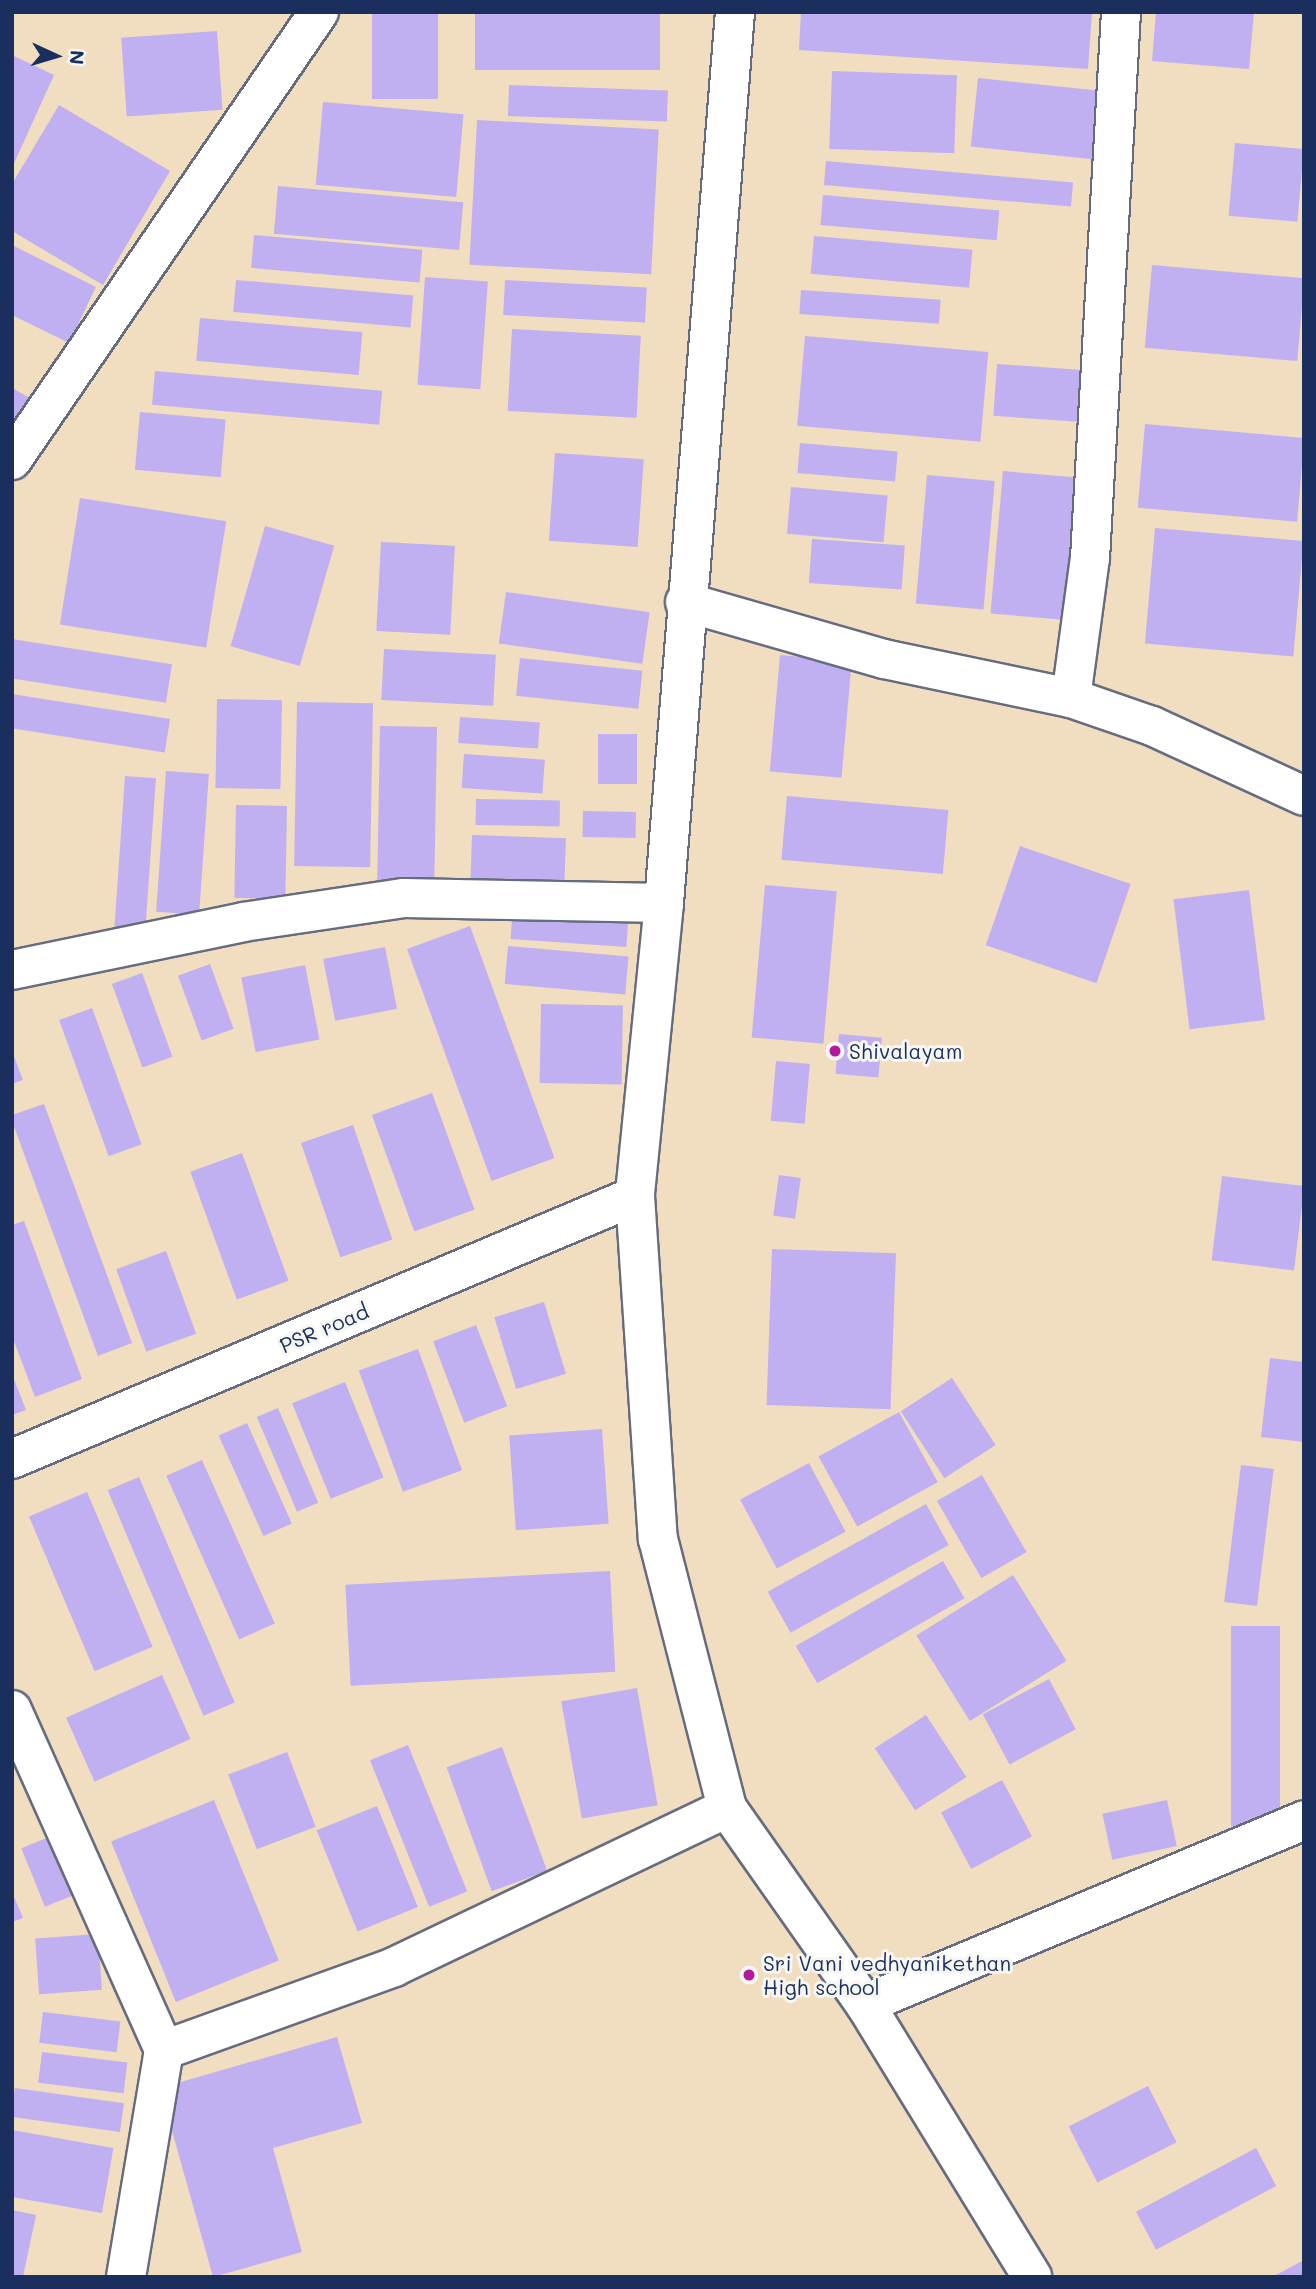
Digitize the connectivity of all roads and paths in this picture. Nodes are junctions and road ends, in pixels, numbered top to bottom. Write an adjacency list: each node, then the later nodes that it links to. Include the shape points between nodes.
1 (319, 12): 4 (street)
2 (736, 12): 5 (street)
3 (1122, 12): 6 (street, via 1090,558)
4 (12, 460)
5 (685, 602): 6 (street, via 884,659); 8 (street)
6 (1071, 698): 7 (street, via 1152,726)
7 (1304, 796)
8 (664, 903): 9 (street, via 404,898 243,922); 10 (street)
9 (12, 970)
10 (635, 1196): 11 (street, PSR road); 13 (street, via 658,1539)
11 (12, 1459)
12 (12, 1710): 16 (street)
13 (727, 1808): 15 (street); 16 (street, via 394,1967)
14 (1304, 1820): 15 (street)
15 (865, 2004): 18 (street)
16 (164, 2050): 17 (street)
17 (126, 2277)
18 (1032, 2277)

